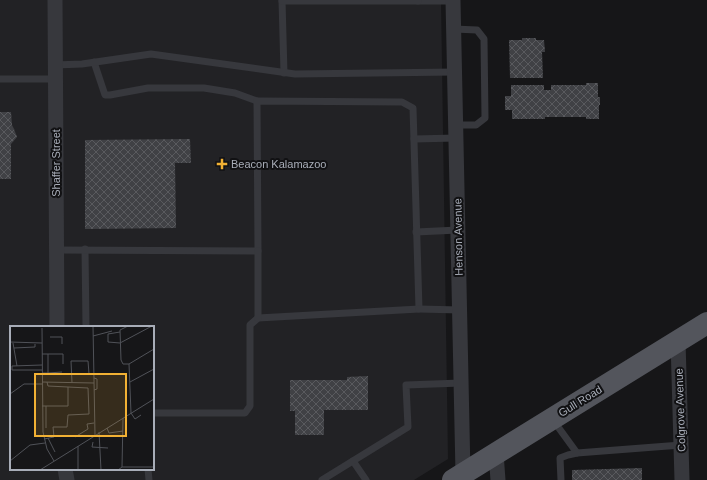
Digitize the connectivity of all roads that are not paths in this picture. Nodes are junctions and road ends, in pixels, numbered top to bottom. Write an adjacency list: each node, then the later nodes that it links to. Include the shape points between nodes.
1 (55, 0): 9 (street, Shaffer Street)
2 (282, 0): 3 (lane); 11 (lane)
3 (325, 0): 4 (lane)
4 (373, 0): 5 (lane)
5 (418, 0): 6 (lane)
6 (453, 0): 7 (street, Henson Avenue)
7 (454, 29): 10 (street, Henson Avenue); 14 (lane, via 477,30 484,39 484,118 476,125)
8 (94, 62): 9 (lane); 11 (lane, via 151,54); 13 (lane, via 104,95 148,88 204,88)
9 (55, 72): 12 (lane); 19 (street, Shaffer Street)
10 (455, 72): 11 (lane); 14 (street, Henson Avenue)
11 (284, 73)
12 (0, 79)
13 (257, 100): 15 (lane, via 402,102 413,108); 20 (lane)
14 (456, 132): 15 (lane); 16 (street, Henson Avenue)
15 (414, 139): 17 (lane)
16 (458, 230): 17 (lane); 22 (street, Henson Avenue)
17 (416, 232): 21 (lane)
18 (85, 249): 19 (lane); 20 (lane); 26 (lane)
19 (56, 250): 25 (street, Shaffer Street)
20 (258, 251): 23 (lane)
21 (419, 310): 22 (lane); 23 (lane)
22 (460, 310): 28 (street, Henson Avenue)
23 (258, 318): 29 (lane, via 250,325 250,406 245,413)
24 (707, 323): 27 (main road, Gull Road)
25 (57, 326)
26 (86, 326)
27 (678, 341): 30 (main road, Gull Road); 31 (street, Colgrove Avenue)
28 (461, 383): 34 (lane, via 406,385 408,427); 37 (street, Henson Avenue)
29 (154, 413)
30 (552, 418): 32 (main road, Gull Road); 33 (lane)
31 (681, 445): 33 (lane); 44 (street, Colgrove Avenue)
32 (496, 453): 37 (main road, Gull Road); 42 (street)
33 (577, 453): 43 (lane, via 560,458)
34 (353, 461): 40 (lane); 41 (lane)
35 (65, 470): 38 (street)
36 (148, 470): 39 (lane)
37 (458, 477)
38 (67, 480)
39 (149, 480)
40 (322, 480)
41 (366, 480)
42 (498, 480)
43 (561, 480)
44 (682, 480)

